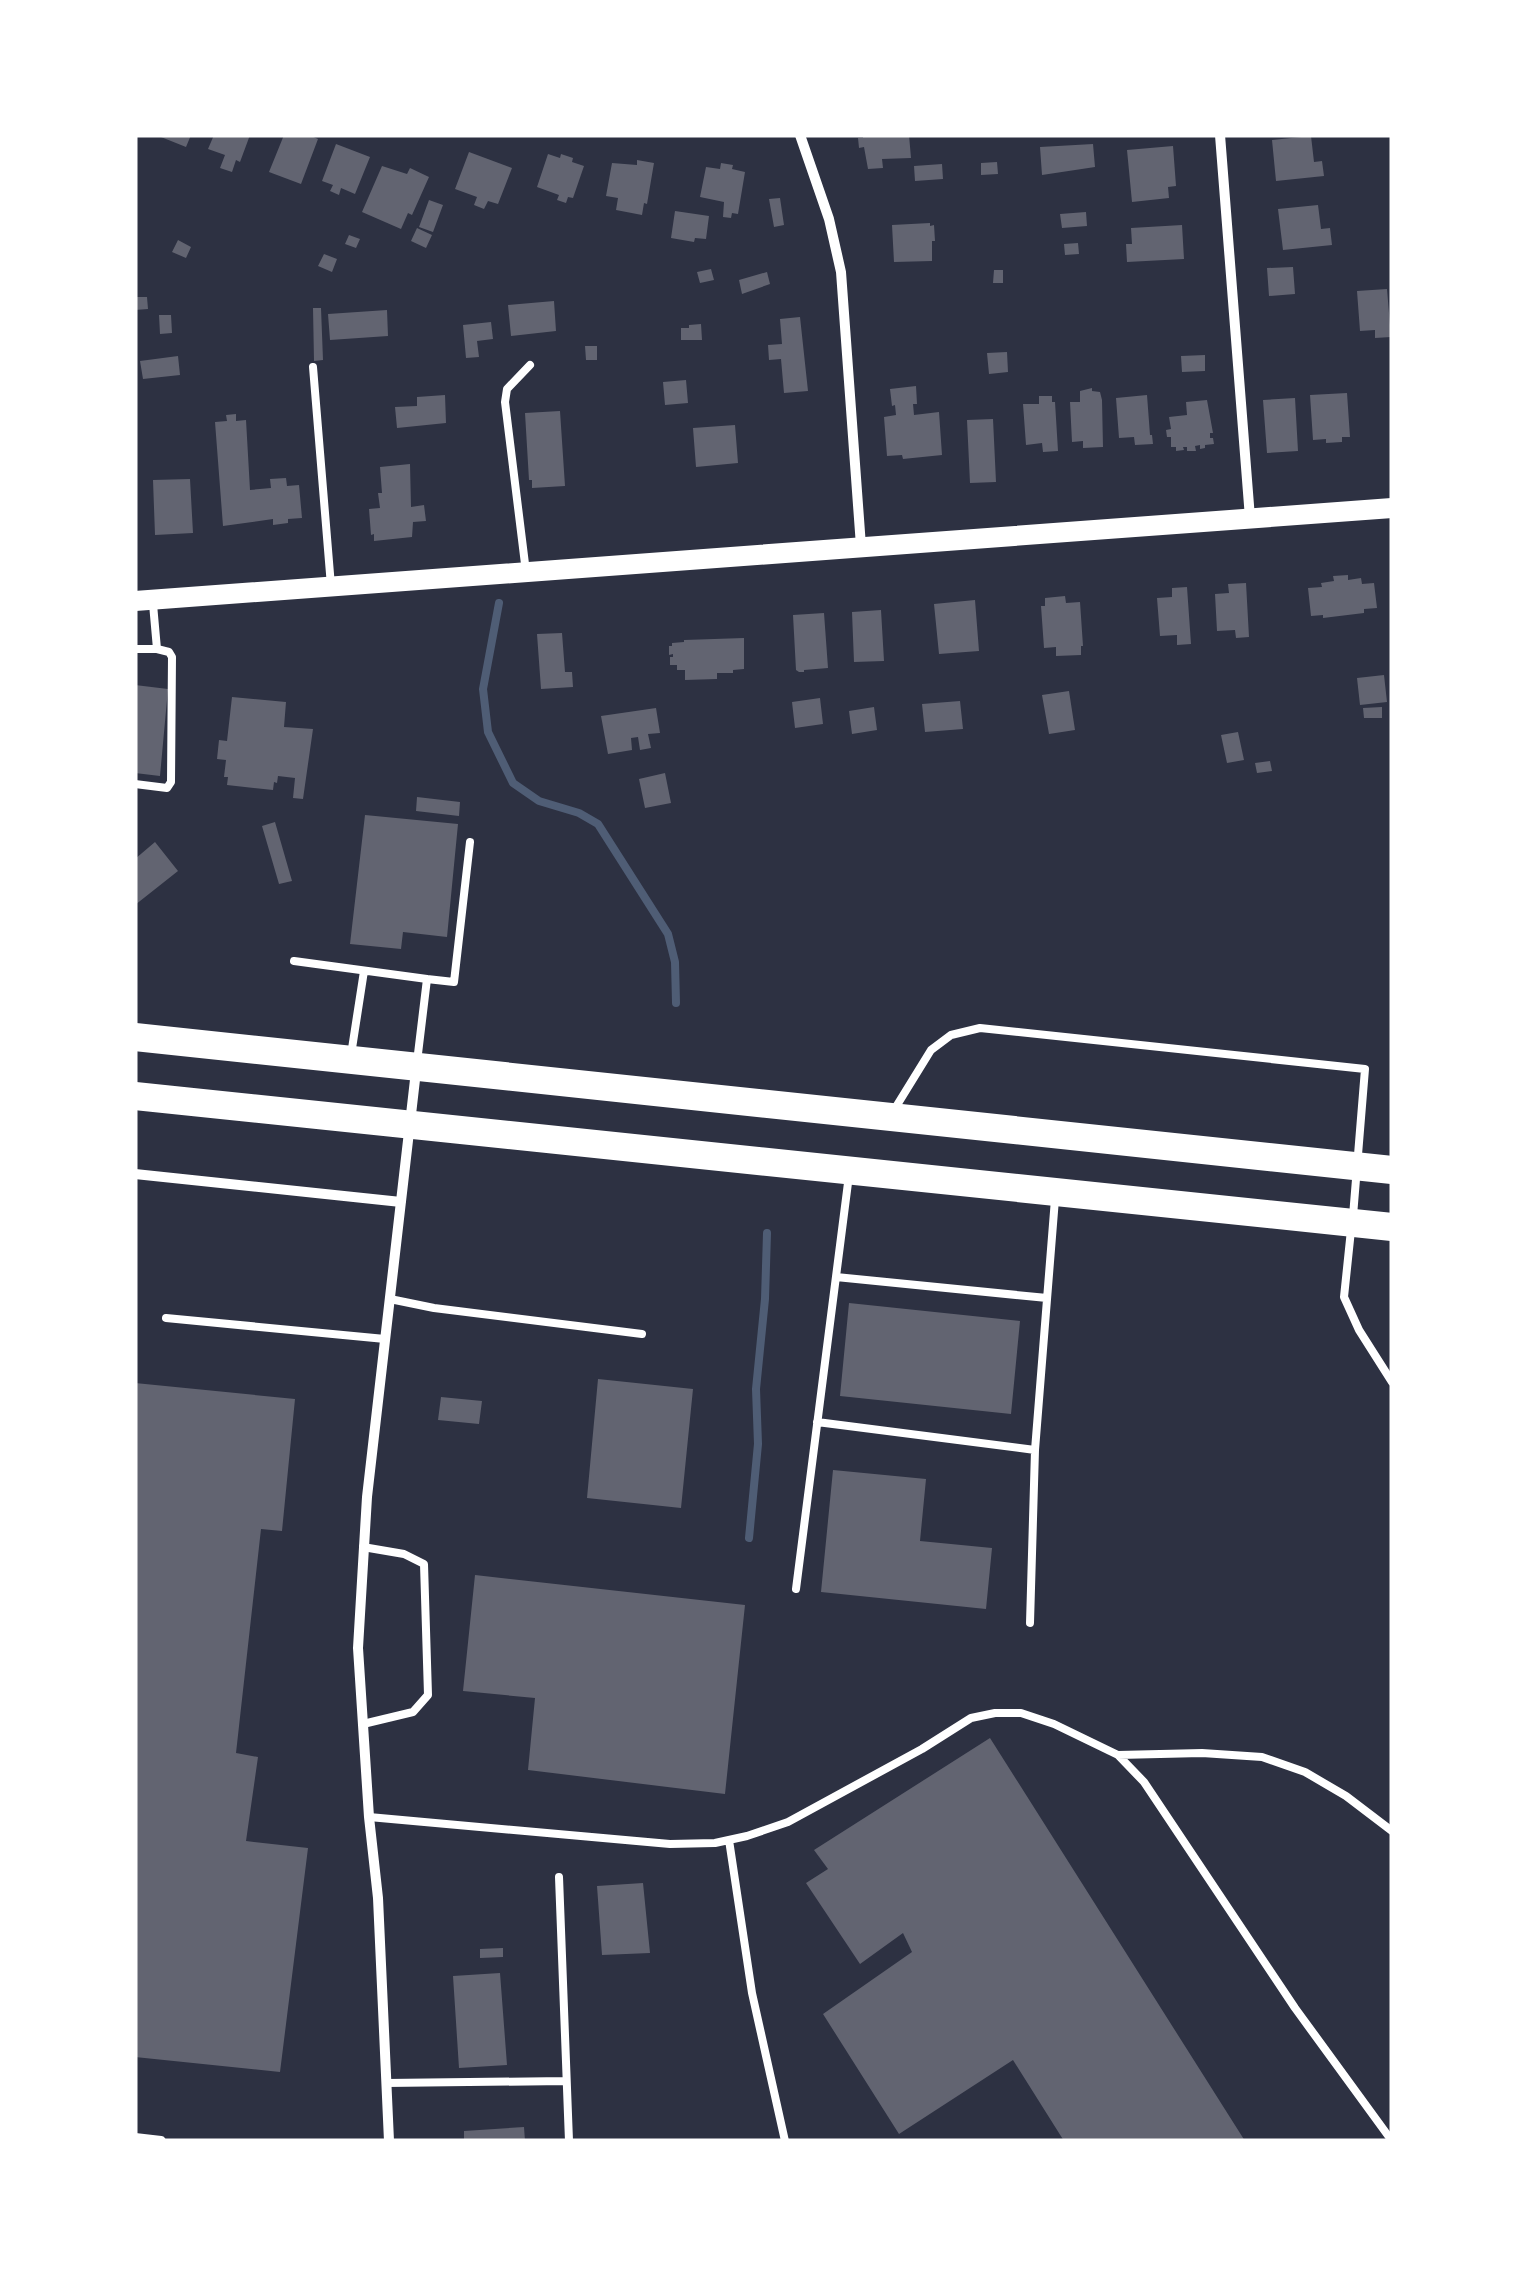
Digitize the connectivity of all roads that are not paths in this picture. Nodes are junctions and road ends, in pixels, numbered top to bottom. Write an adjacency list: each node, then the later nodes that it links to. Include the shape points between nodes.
1 (800, 135): 7 (street, via 841,272)
2 (1220, 135): 6 (street)
3 (530, 365): 8 (lane, via 507,388 505,402)
4 (313, 367): 9 (lane)
5 (1392, 508): 6 (main road)
6 (1250, 519): 7 (main road)
7 (861, 546): 8 (main road)
8 (526, 572): 9 (main road)
9 (332, 586): 10 (main road)
10 (144, 600): 11 (lane)
11 (156, 649): 12 (lane); 13 (lane, via 172,658 171,782 166,788)
12 (135, 650)
13 (135, 784)
14 (470, 842): 17 (lane, via 454,982)
15 (294, 961): 16 (lane)
16 (364, 971): 17 (lane); 19 (lane)
17 (427, 979): 20 (lane)
18 (135, 1037): 19 (highway)
19 (351, 1060): 20 (highway)
20 (416, 1067): 22 (highway); 23 (street)
21 (135, 1096): 23 (highway)
22 (890, 1116): 24 (highway); 24 (lane, via 931,1050 951,1035 980,1028 1326,1064 1365,1069)
23 (410, 1125): 25 (highway); 29 (street)
24 (1358, 1166): 26 (highway); 30 (lane)
25 (849, 1170): 28 (highway); 32 (lane)
26 (1392, 1170)
27 (135, 1174): 29 (street)
28 (1056, 1192): 30 (highway); 33 (lane)
29 (401, 1202): 34 (street)
30 (1353, 1222): 31 (highway); 38 (lane, via 1344,1298)
31 (1392, 1227)
32 (836, 1277): 33 (lane); 39 (lane)
33 (1047, 1298): 40 (lane)
34 (390, 1299): 36 (lane); 37 (street)
35 (166, 1318): 37 (lane)
36 (642, 1334)
37 (386, 1339): 41 (street)
38 (1392, 1382)
39 (817, 1422): 40 (lane); 42 (lane)
40 (1035, 1450): 43 (lane)
41 (363, 1547): 44 (street); 44 (lane, via 424,1564 428,1695 413,1712)
42 (796, 1589)
43 (1030, 1624)
44 (363, 1724): 46 (street)
45 (1118, 1755): 47 (lane, via 1262,1757 1305,1772); 48 (lane, via 1021,1713 971,1718 788,1822); 57 (lane, via 1144,1782)
46 (370, 1818): 48 (lane, via 670,1844); 51 (street)
47 (1392, 1831)
48 (729, 1840): 56 (lane)
49 (559, 1877): 50 (lane)
50 (566, 2081): 51 (lane); 55 (lane)
51 (386, 2083): 54 (street)
52 (135, 2138): 53 (street)
53 (161, 2141)
54 (389, 2141)
55 (569, 2141)
56 (784, 2141)
57 (1392, 2141)

